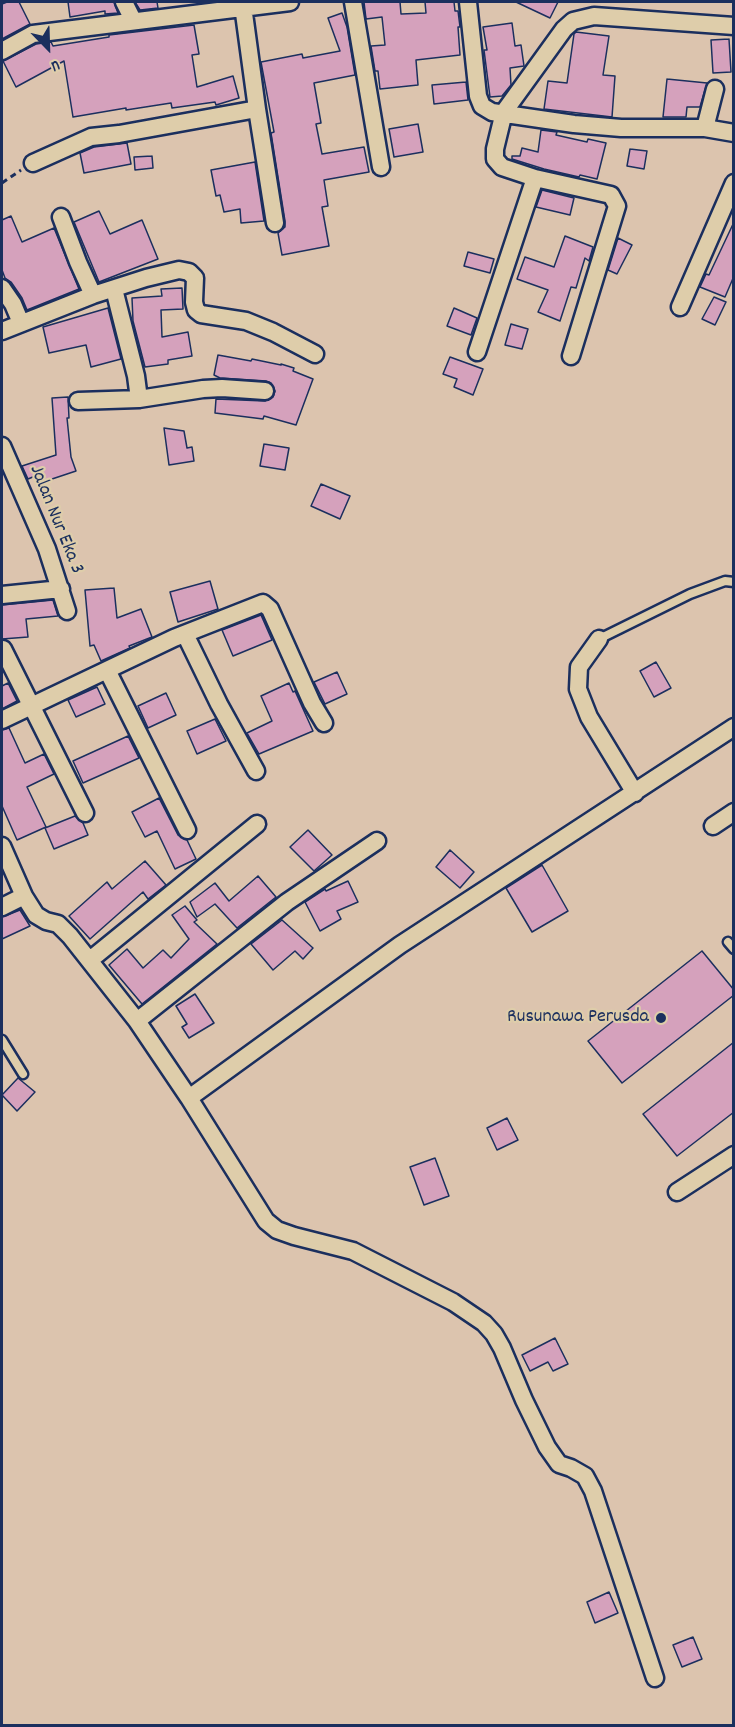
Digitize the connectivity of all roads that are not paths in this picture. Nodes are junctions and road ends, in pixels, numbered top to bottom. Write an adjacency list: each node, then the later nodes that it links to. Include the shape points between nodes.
1 (124, 2): 6 (street)
2 (290, 2): 5 (street)
3 (353, 2): 15 (street)
4 (468, 2): 11 (street, via 478,96 482,106 492,112)
5 (243, 6): 6 (street); 10 (street)
6 (133, 20): 8 (street, via 33,33)
7 (734, 26): 11 (street, via 594,16 573,21)
8 (2, 51)
9 (716, 89): 12 (street)
10 (257, 108): 14 (street, via 92,137); 19 (street)
11 (504, 112): 12 (street, via 621,128); 16 (street, via 495,159 502,167)
12 (705, 128): 13 (street)
13 (734, 133)
14 (33, 163)
15 (381, 167)
16 (535, 178): 26 (street); 28 (street, via 611,195 617,206)
17 (734, 183): 23 (street)
18 (61, 217): 22 (street)
19 (275, 224)
20 (2, 288): 24 (street)
21 (114, 290): 22 (street); 27 (street, via 168,272 189,272 195,278 194,302 201,314 246,321); 30 (street)
22 (93, 295): 24 (street)
23 (680, 307)
24 (21, 323): 25 (street)
25 (2, 331)
26 (477, 352)
27 (315, 354)
28 (571, 356)
29 (265, 391): 30 (street, via 203,389)
30 (139, 399): 31 (street)
31 (78, 400)
32 (2, 446): 34 (street, Jalan Nur Eka 3)
33 (734, 582): 38 (lane, via 725,581 690,594)
34 (61, 589): 35 (street); 36 (street, Jalan Nur Eka 3)
35 (2, 596)
36 (68, 611)
37 (185, 634): 40 (street); 43 (street, via 263,603 267,605); 45 (street)
38 (599, 639): 46 (street, via 579,667 578,689 589,717)
39 (3, 650): 41 (street)
40 (107, 670): 41 (street); 51 (street)
41 (33, 707): 42 (street); 48 (street)
42 (2, 720)
43 (324, 723)
44 (734, 727): 46 (street)
45 (256, 771)
46 (635, 793): 60 (street, via 400,945)
47 (734, 812): 50 (street)
48 (85, 813)
49 (257, 824): 56 (street)
50 (713, 826)
51 (186, 830)
52 (377, 841): 57 (street, via 287,902)
53 (2, 846): 54 (street)
54 (24, 896): 55 (street); 56 (street, via 36,915 58,924)
55 (2, 907)
56 (90, 960): 57 (street)
57 (137, 1021): 60 (street)
58 (2, 1040): 59 (lane)
59 (23, 1074)
60 (189, 1098): 63 (street, via 266,1221 277,1230 353,1251 453,1302 494,1334 547,1447 560,1464 585,1476 593,1491)
61 (734, 1155): 62 (street)
62 (677, 1192)
63 (655, 1678)

